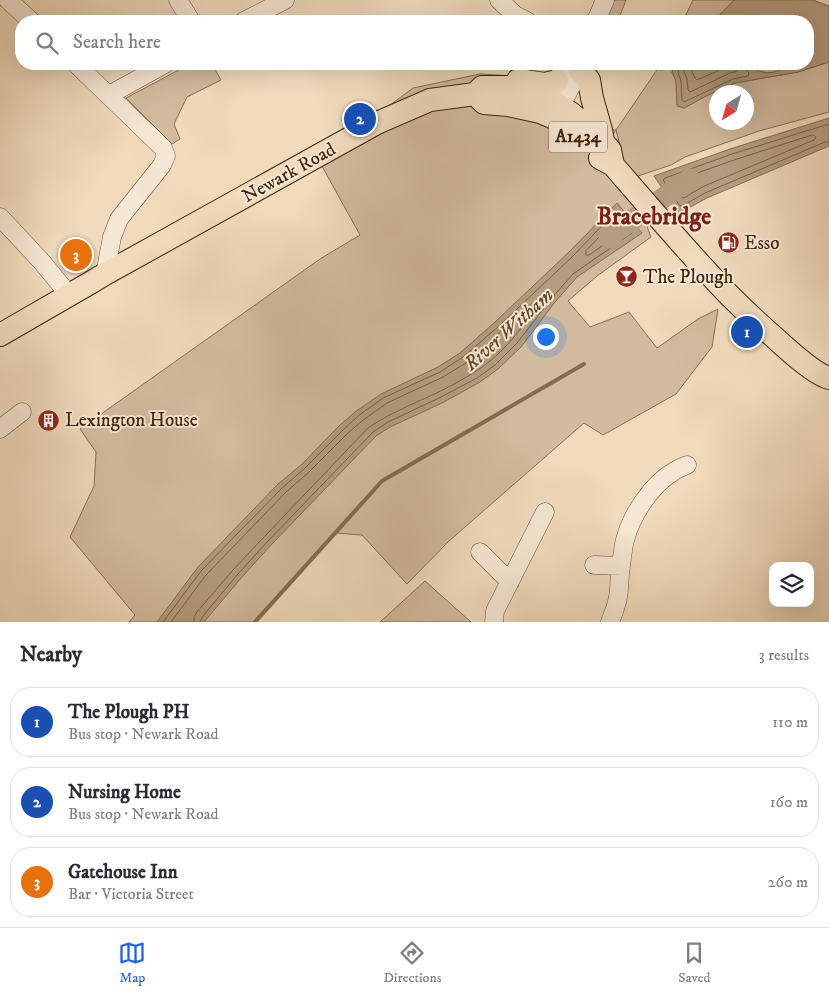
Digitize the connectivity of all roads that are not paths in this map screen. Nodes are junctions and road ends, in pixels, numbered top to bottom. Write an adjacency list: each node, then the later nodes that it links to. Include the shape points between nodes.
1 (8, 0): 6 (street)
2 (178, 0): 7 (street)
3 (285, 0): 8 (street)
4 (500, 0): 9 (street)
5 (605, 0): 10 (street)
6 (24, 15)
7 (187, 15)
8 (256, 15)
9 (515, 15)
10 (599, 15)
11 (82, 70): 15 (street)
12 (154, 70): 15 (street)
13 (561, 89): 14 (main road, Newark Road, via 516,80 507,86 482,88); 14 (main road, A1434, via 508,104 484,103); 16 (main road, A1434, via 587,126); 16 (main road, via 589,80); 17 (main road, A1434, via 571,130 598,158)
14 (474, 94): 19 (main road, Newark Road, via 430,100 377,123)
15 (109, 95): 19 (street, via 162,148 166,156 162,166 119,219)
16 (603, 142): 17 (main road, A1434, via 610,150)
17 (613, 165): 22 (main road, A1434, via 729,295 784,347)
18 (0, 217): 20 (street)
19 (105, 274): 20 (main road, Newark Road)
20 (69, 295): 21 (main road, Newark Road)
21 (0, 335)
22 (822, 374): 23 (main road, A1434, via 819,384)
23 (829, 390)
24 (22, 412): 25 (street)
25 (0, 428)
26 (676, 465): 30 (street, via 653,489 629,526)
27 (545, 512): 31 (street)
28 (480, 552): 31 (street)
29 (594, 565): 30 (street)
30 (621, 566): 33 (street, via 618,597)
31 (510, 582): 32 (street, via 495,611)
32 (494, 622)
33 (610, 622)

